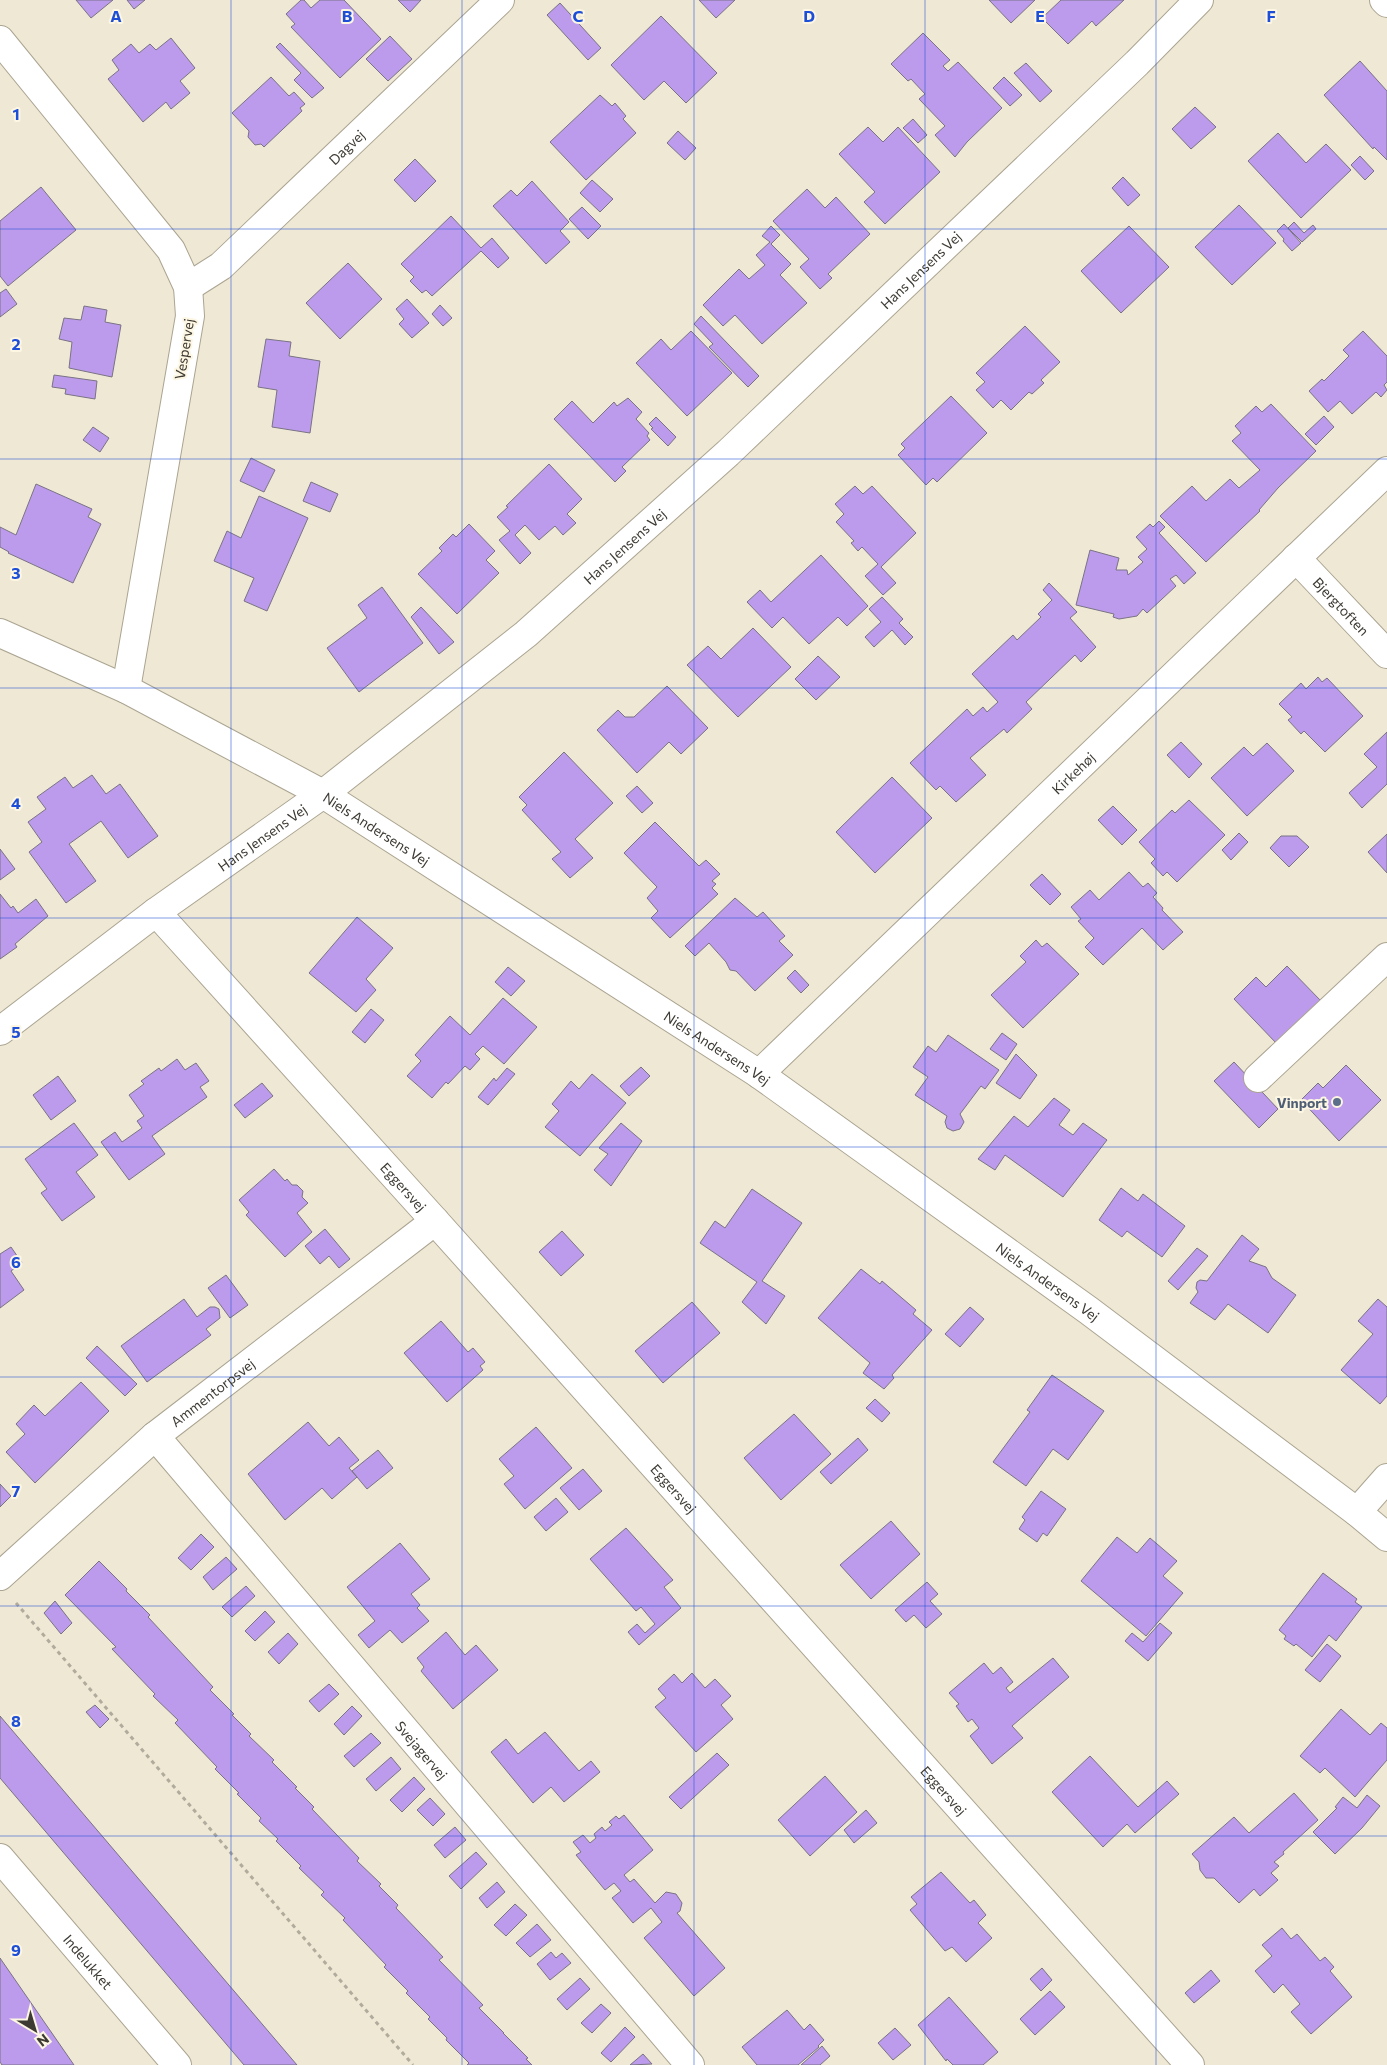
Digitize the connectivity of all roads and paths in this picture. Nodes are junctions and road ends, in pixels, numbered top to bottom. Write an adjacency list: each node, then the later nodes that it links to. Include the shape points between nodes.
1 (500, 0): 6 (street, Dagvej, via 221,266)
2 (1199, 0): 12 (street, Hans Jensens Vej, via 1130,70 721,460 526,634)
3 (1384, 0): 4 (street)
4 (1387, 3)
5 (0, 40): 6 (street, Vespervej, via 171,250)
6 (188, 287): 11 (street, Vespervej, via 190,316)
7 (1387, 471): 8 (street, Kirkehøj)
8 (1296, 558): 10 (street, Bjergtoften); 16 (street, Kirkehøj)
9 (0, 633): 11 (street, Niels Andersens Vej)
10 (1387, 654)
11 (126, 689): 12 (street, Niels Andersens Vej)
12 (323, 794): 13 (street, Hans Jensens Vej); 16 (street, Niels Andersens Vej)
13 (156, 912): 15 (street, Hans Jensens Vej); 18 (street, Eggersvej)
14 (1387, 957): 17 (street)
15 (0, 1032)
16 (759, 1074): 21 (street, Niels Andersens Vej, via 1088,1310)
17 (1258, 1078)
18 (435, 1221): 19 (street, Ammentorpsvej); 29 (street, Eggersvej)
19 (155, 1436): 23 (street, Ammentorpsvej); 28 (street, Svejagervej)
20 (1387, 1478): 21 (street)
21 (1357, 1512): 22 (street, Niels Andersens Vej)
22 (1387, 1537)
23 (0, 1576)
24 (13, 1600): 27 (path)
25 (0, 1858): 26 (street, Indelukket)
26 (177, 2065)
27 (413, 2065)
28 (690, 2065)
29 (1190, 2065)

